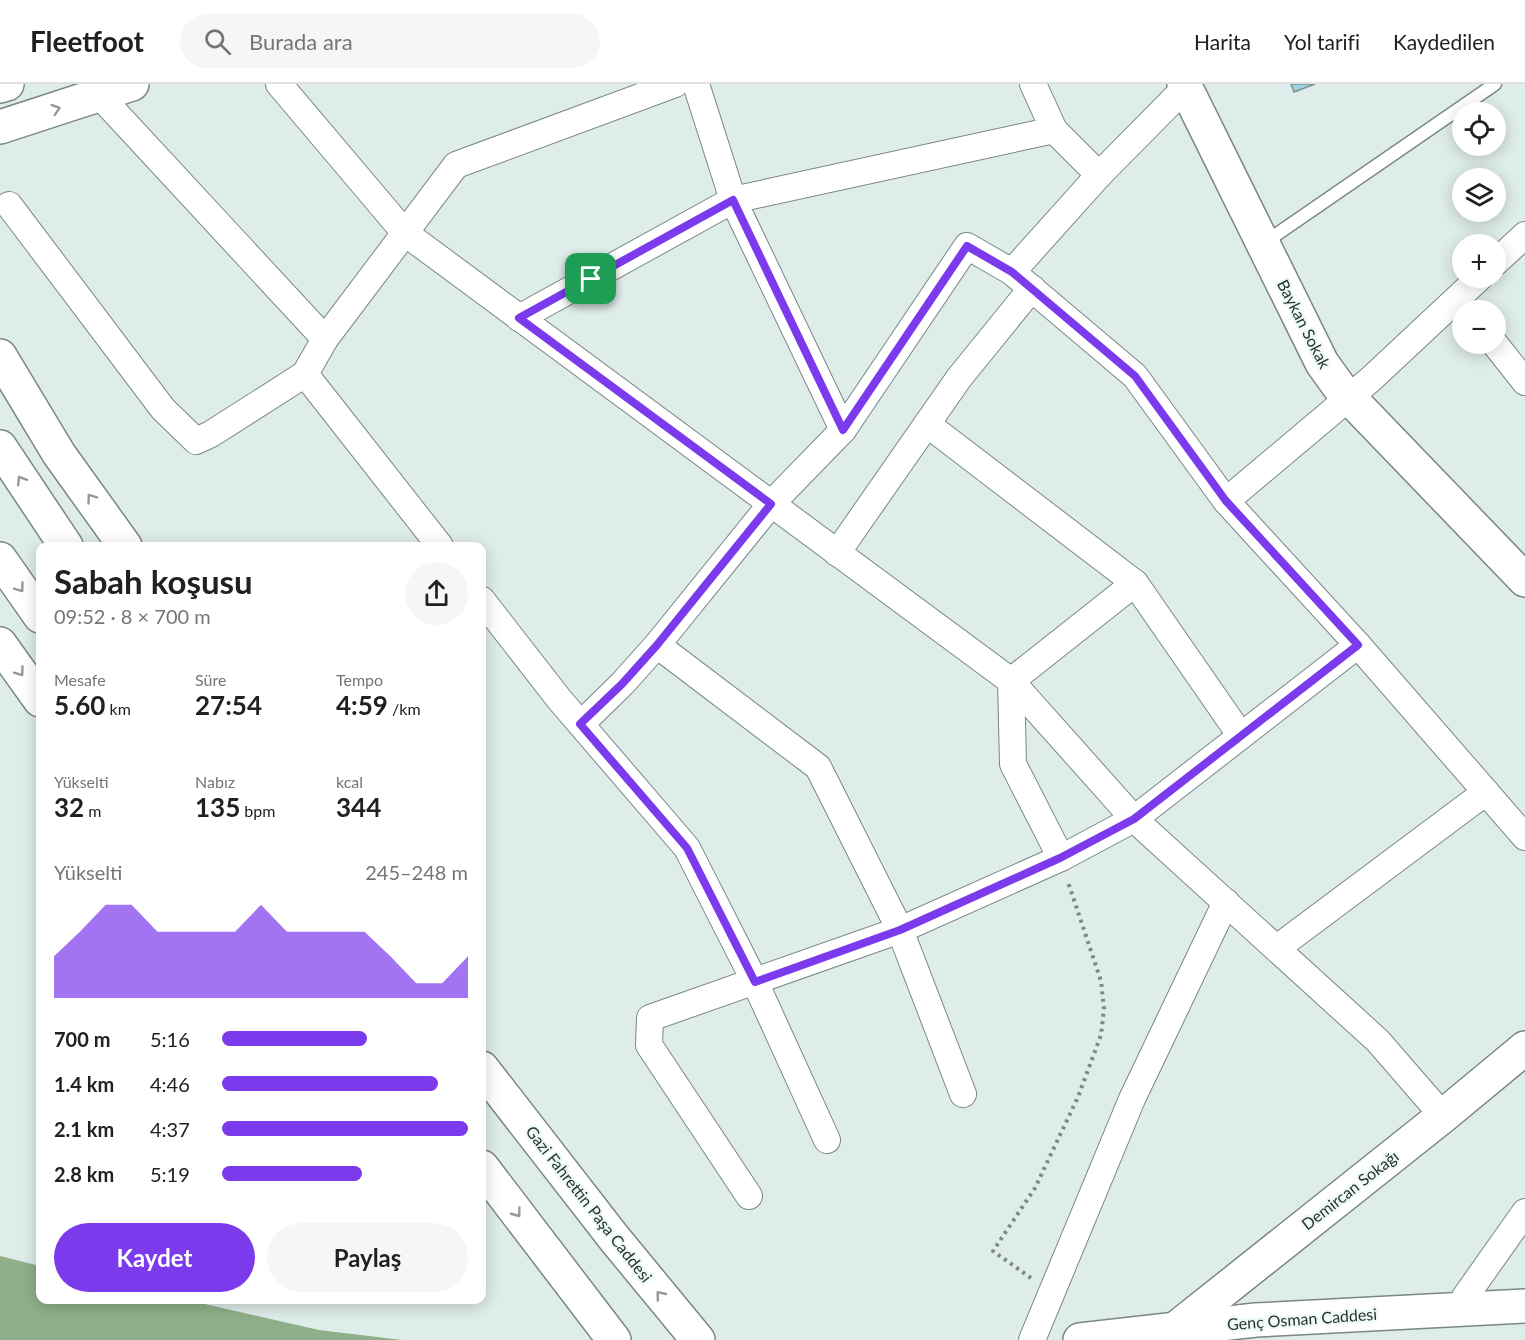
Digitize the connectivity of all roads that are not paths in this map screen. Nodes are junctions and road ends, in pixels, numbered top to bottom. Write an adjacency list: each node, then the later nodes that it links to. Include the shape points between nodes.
1 (7, 84): 9 (main road)
2 (132, 84): 10 (main road)
3 (279, 84): 16 (street)
4 (675, 84): 16 (street, via 456,165)
5 (696, 84): 14 (street)
6 (1033, 84): 12 (street)
7 (1496, 84): 18 (lane)
8 (1185, 85): 13 (street); 18 (main road, Baykan Sokak)
9 (0, 86)
10 (95, 89): 11 (main road, one-way to 10); 24 (street)
11 (0, 127)
12 (1054, 130): 13 (street); 14 (street)
13 (1099, 175): 20 (street)
14 (733, 200): 23 (street); 31 (street)
15 (9, 205): 27 (street, via 163,410 196,441)
16 (405, 233): 23 (street); 24 (street)
17 (1525, 235): 19 (street)
18 (1263, 244): 29 (main road, Baykan Sokak, via 1322,363)
19 (1506, 253)
20 (1012, 272): 21 (street); 31 (street, via 967,246)
21 (1032, 288): 30 (street); 33 (street, via 1135,376)
22 (1452, 313): 29 (street)
23 (519, 318): 34 (street)
24 (325, 339): 27 (street)
25 (1503, 354): 28 (street)
26 (0, 356): 36 (main road, one-way to 26, via 59,454)
27 (305, 374): 37 (street)
28 (1525, 382)
29 (1349, 397): 33 (street); 40 (main road, Baykan Sokak)
30 (927, 424): 38 (street); 41 (street)
31 (843, 430): 34 (street)
32 (0, 447): 35 (main road, one-way to 32)
33 (1226, 501): 46 (street)
34 (771, 504): 38 (street); 45 (street)
35 (63, 542)
36 (122, 542)
37 (437, 542)
38 (837, 553): 47 (street)
39 (0, 559): 43 (main road, one-way to 43)
40 (1525, 580)
41 (1135, 583): 47 (street); 50 (street)
42 (486, 605): 49 (street)
43 (36, 610)
44 (0, 644): 48 (main road, one-way to 48)
45 (657, 645): 49 (street); 56 (street, via 818,767)
46 (1358, 645): 50 (street); 51 (street)
47 (1011, 681): 52 (street); 54 (street, via 1013,764)
48 (36, 694)
49 (580, 724): 58 (street, via 687,848)
50 (1240, 736): 52 (street)
51 (1486, 792): 53 (street); 57 (street)
52 (1134, 819): 54 (street); 55 (street)
53 (1525, 837)
54 (1060, 858): 56 (street)
55 (1226, 902): 57 (street); 74 (street, via 1132,1099)
56 (900, 930): 58 (street); 63 (street)
57 (1277, 948): 64 (street, via 1378,1041)
58 (755, 982): 65 (street); 67 (street, via 650,1018 649,1045)
59 (1525, 1048): 64 (main road, Demircan Sokağı)
60 (486, 1067): 62 (main road)
61 (486, 1073): 62 (main road, Gazi Fahrettin Paşa Caddesi)
62 (502, 1093): 73 (main road, Gazi Fahrettin Paşa Caddesi, one-way to 62)
63 (963, 1094)
64 (1443, 1116): 71 (main road, Demircan Sokağı)
65 (827, 1140)
66 (486, 1172): 72 (main road, one-way to 72)
67 (749, 1196)
68 (1525, 1212): 70 (street, via 1465,1297)
69 (1525, 1306): 70 (main road, Genç Osman Caddesi)
70 (1462, 1309): 71 (main road, Genç Osman Caddesi, via 1256,1320)
71 (1174, 1330): 75 (main road, Genç Osman Caddesi)
72 (614, 1340)
73 (698, 1340)
74 (1032, 1340)
75 (1080, 1340)

